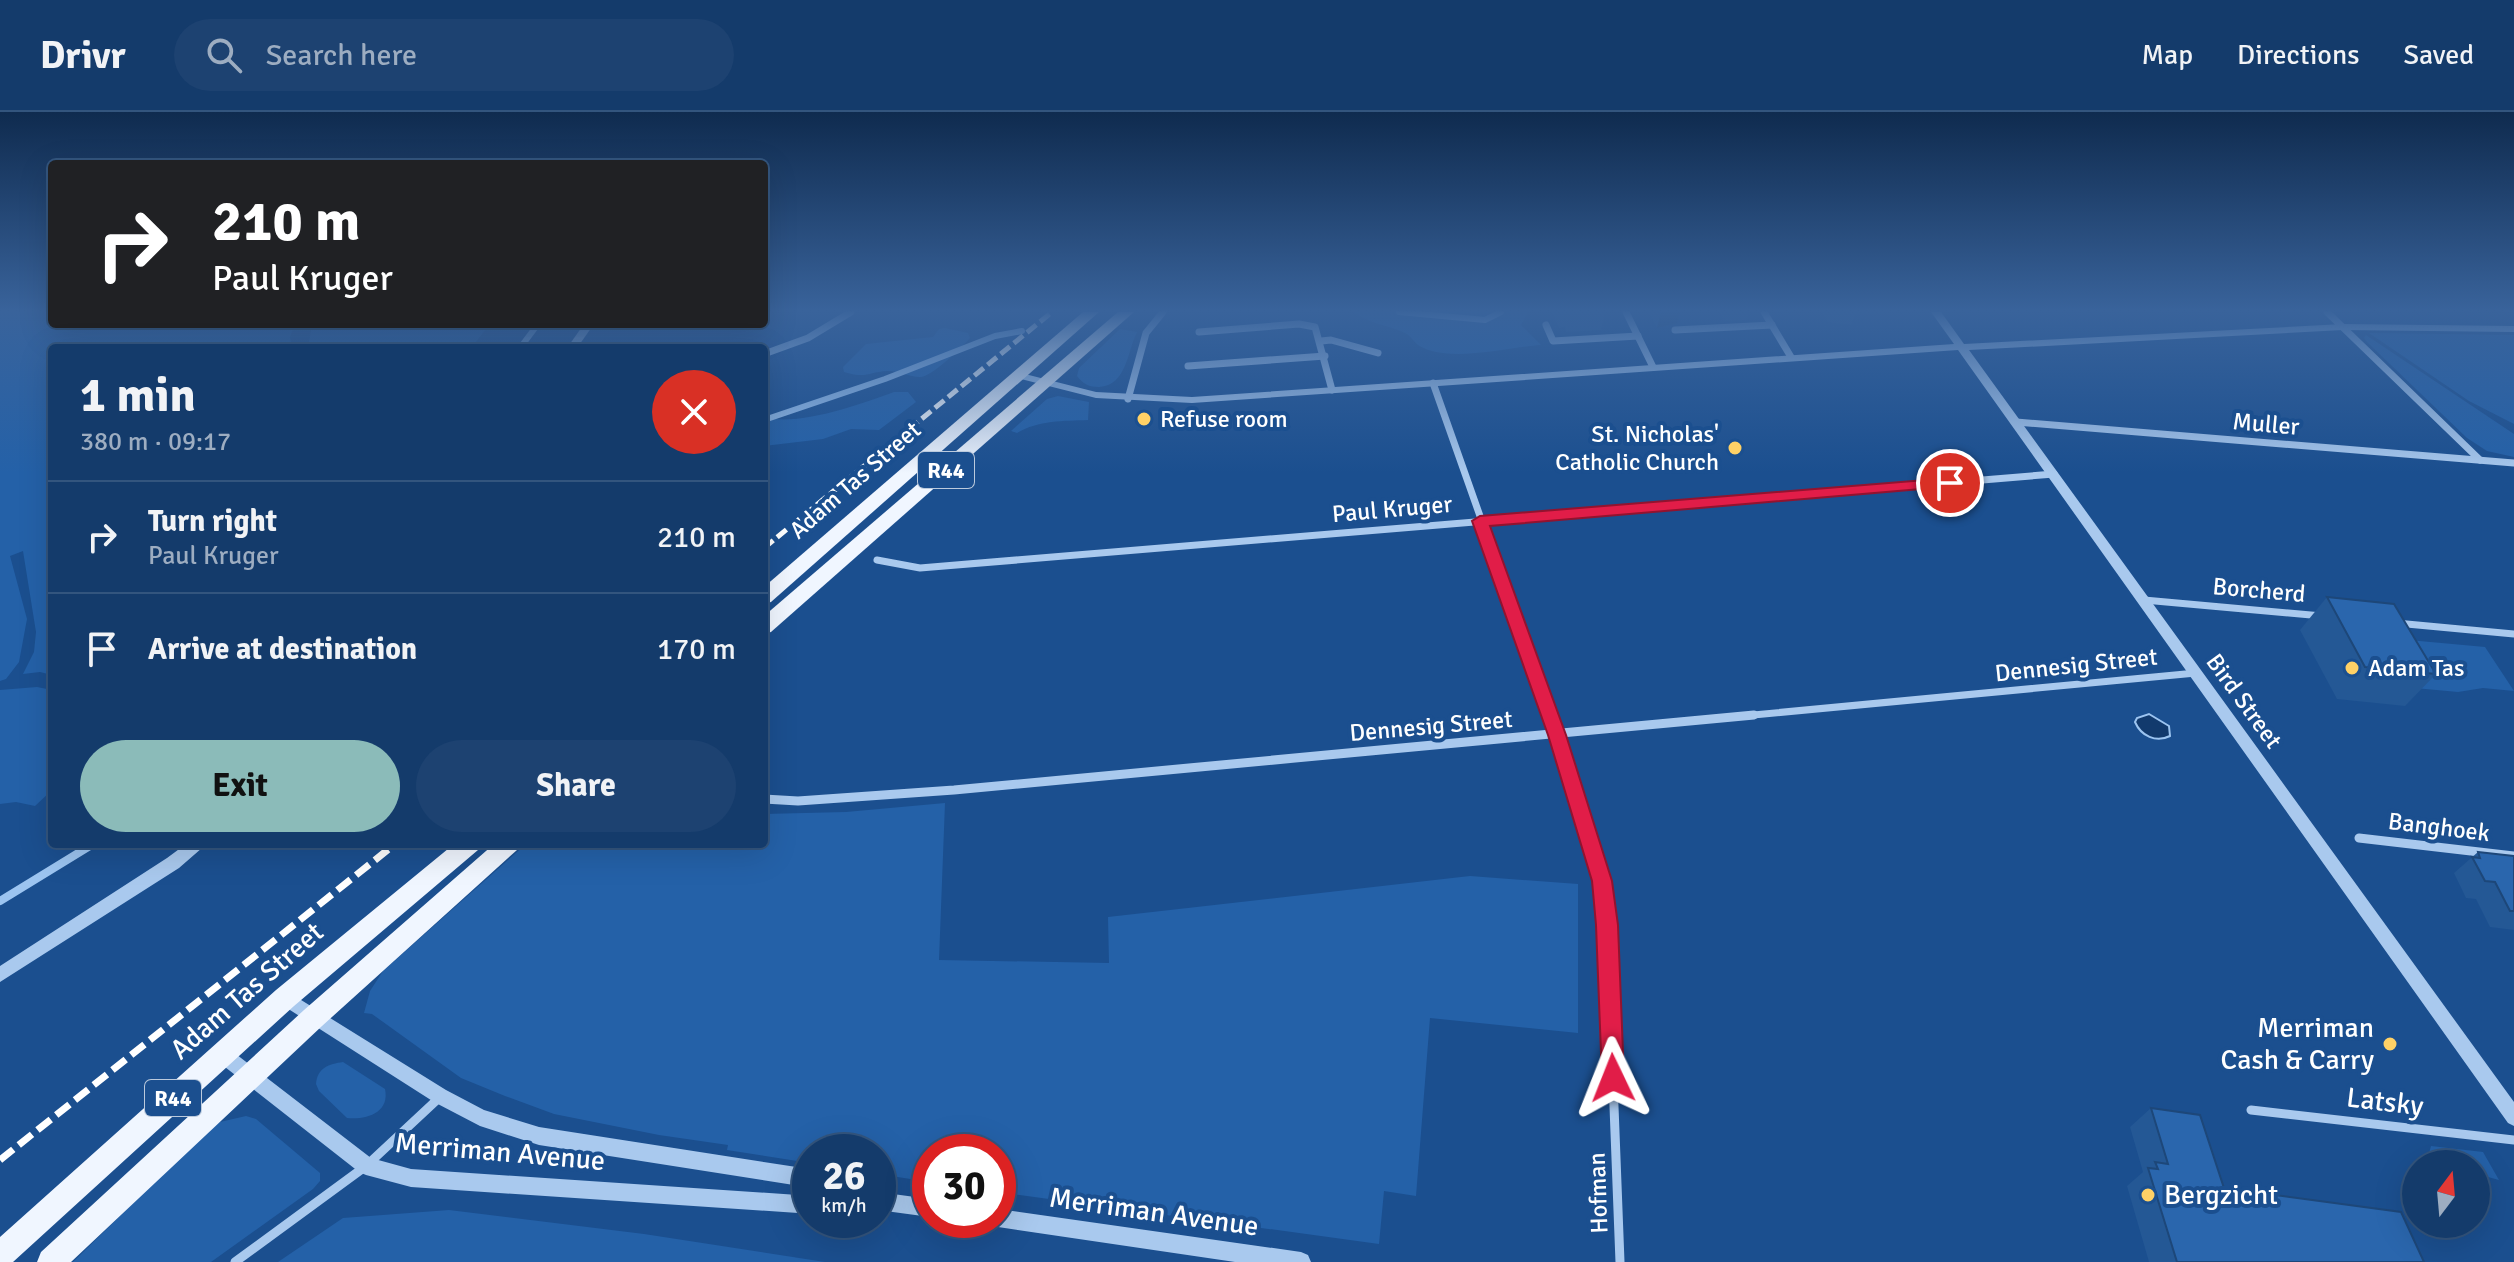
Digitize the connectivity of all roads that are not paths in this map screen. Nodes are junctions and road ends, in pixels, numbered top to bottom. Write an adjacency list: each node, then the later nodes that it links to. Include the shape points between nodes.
1 (1032, 366): 11 (main road, Adam Tas Street / R44)
2 (1067, 366): 13 (main road, R44)
3 (1137, 366): 15 (street)
4 (1188, 366): 5 (street)
5 (1193, 366)
6 (1327, 366): 14 (street)
7 (1671, 366): 10 (street)
8 (1975, 366): 16 (street, Bird Street)
9 (2383, 366): 17 (street)
10 (1653, 367): 12 (street)
11 (1021, 376): 13 (street); 22 (main road, Adam Tas Street / R44)
12 (1433, 383): 14 (street); 20 (street, Hofman)
13 (1047, 384): 15 (street); 26 (main road, R44)
14 (1332, 390): 15 (street)
15 (1128, 399)
16 (2016, 422): 17 (street, Muller); 19 (street, Bird Street)
17 (2480, 460): 18 (street, Muller)
18 (2514, 463)
19 (2054, 474): 20 (street, Paul Kruger); 23 (street, Bird Street)
20 (1480, 521): 21 (street, Paul Kruger, via 920,568); 29 (street, Hofman)
21 (877, 560)
22 (768, 594)
23 (2144, 600): 24 (street, Borcherd); 28 (street, Bird Street)
24 (2330, 617)
25 (2390, 622): 27 (street)
26 (768, 624)
27 (2514, 634)
28 (2196, 673): 29 (street, Dennesig Street); 43 (street, Bird Street)
29 (1557, 735): 30 (street, Dennesig Street, via 928,792); 53 (street, Hofman, via 1604,893)
30 (768, 799)
31 (2359, 838): 35 (street, Banghoek)
32 (192, 848): 36 (street)
33 (465, 848): 37 (main road, Adam Tas Street / R44)
34 (504, 848): 38 (main road, R44)
35 (2514, 856)
36 (0, 975)
37 (285, 998): 38 (street, Merriman Avenue); 39 (main road, Adam Tas Street / R44)
38 (313, 1018): 40 (main road, R44); 41 (street, Merriman Avenue)
39 (222, 1054): 40 (street, Merriman Avenue); 49 (main road, Adam Tas Street / R44)
40 (251, 1076): 45 (street, Merriman Avenue); 50 (main road, R44)
41 (440, 1096): 45 (street); 46 (street, Merriman Avenue, via 480,1117 539,1136)
42 (2251, 1110): 44 (street, Latsky)
43 (2514, 1117)
44 (2514, 1140)
45 (366, 1166): 47 (street, Merriman Avenue, via 411,1178); 51 (street)
46 (792, 1175)
47 (792, 1204)
48 (1016, 1221): 52 (street, Merriman Avenue)
49 (0, 1255)
50 (51, 1262)
51 (235, 1262)
52 (1301, 1262)
53 (1620, 1262)

